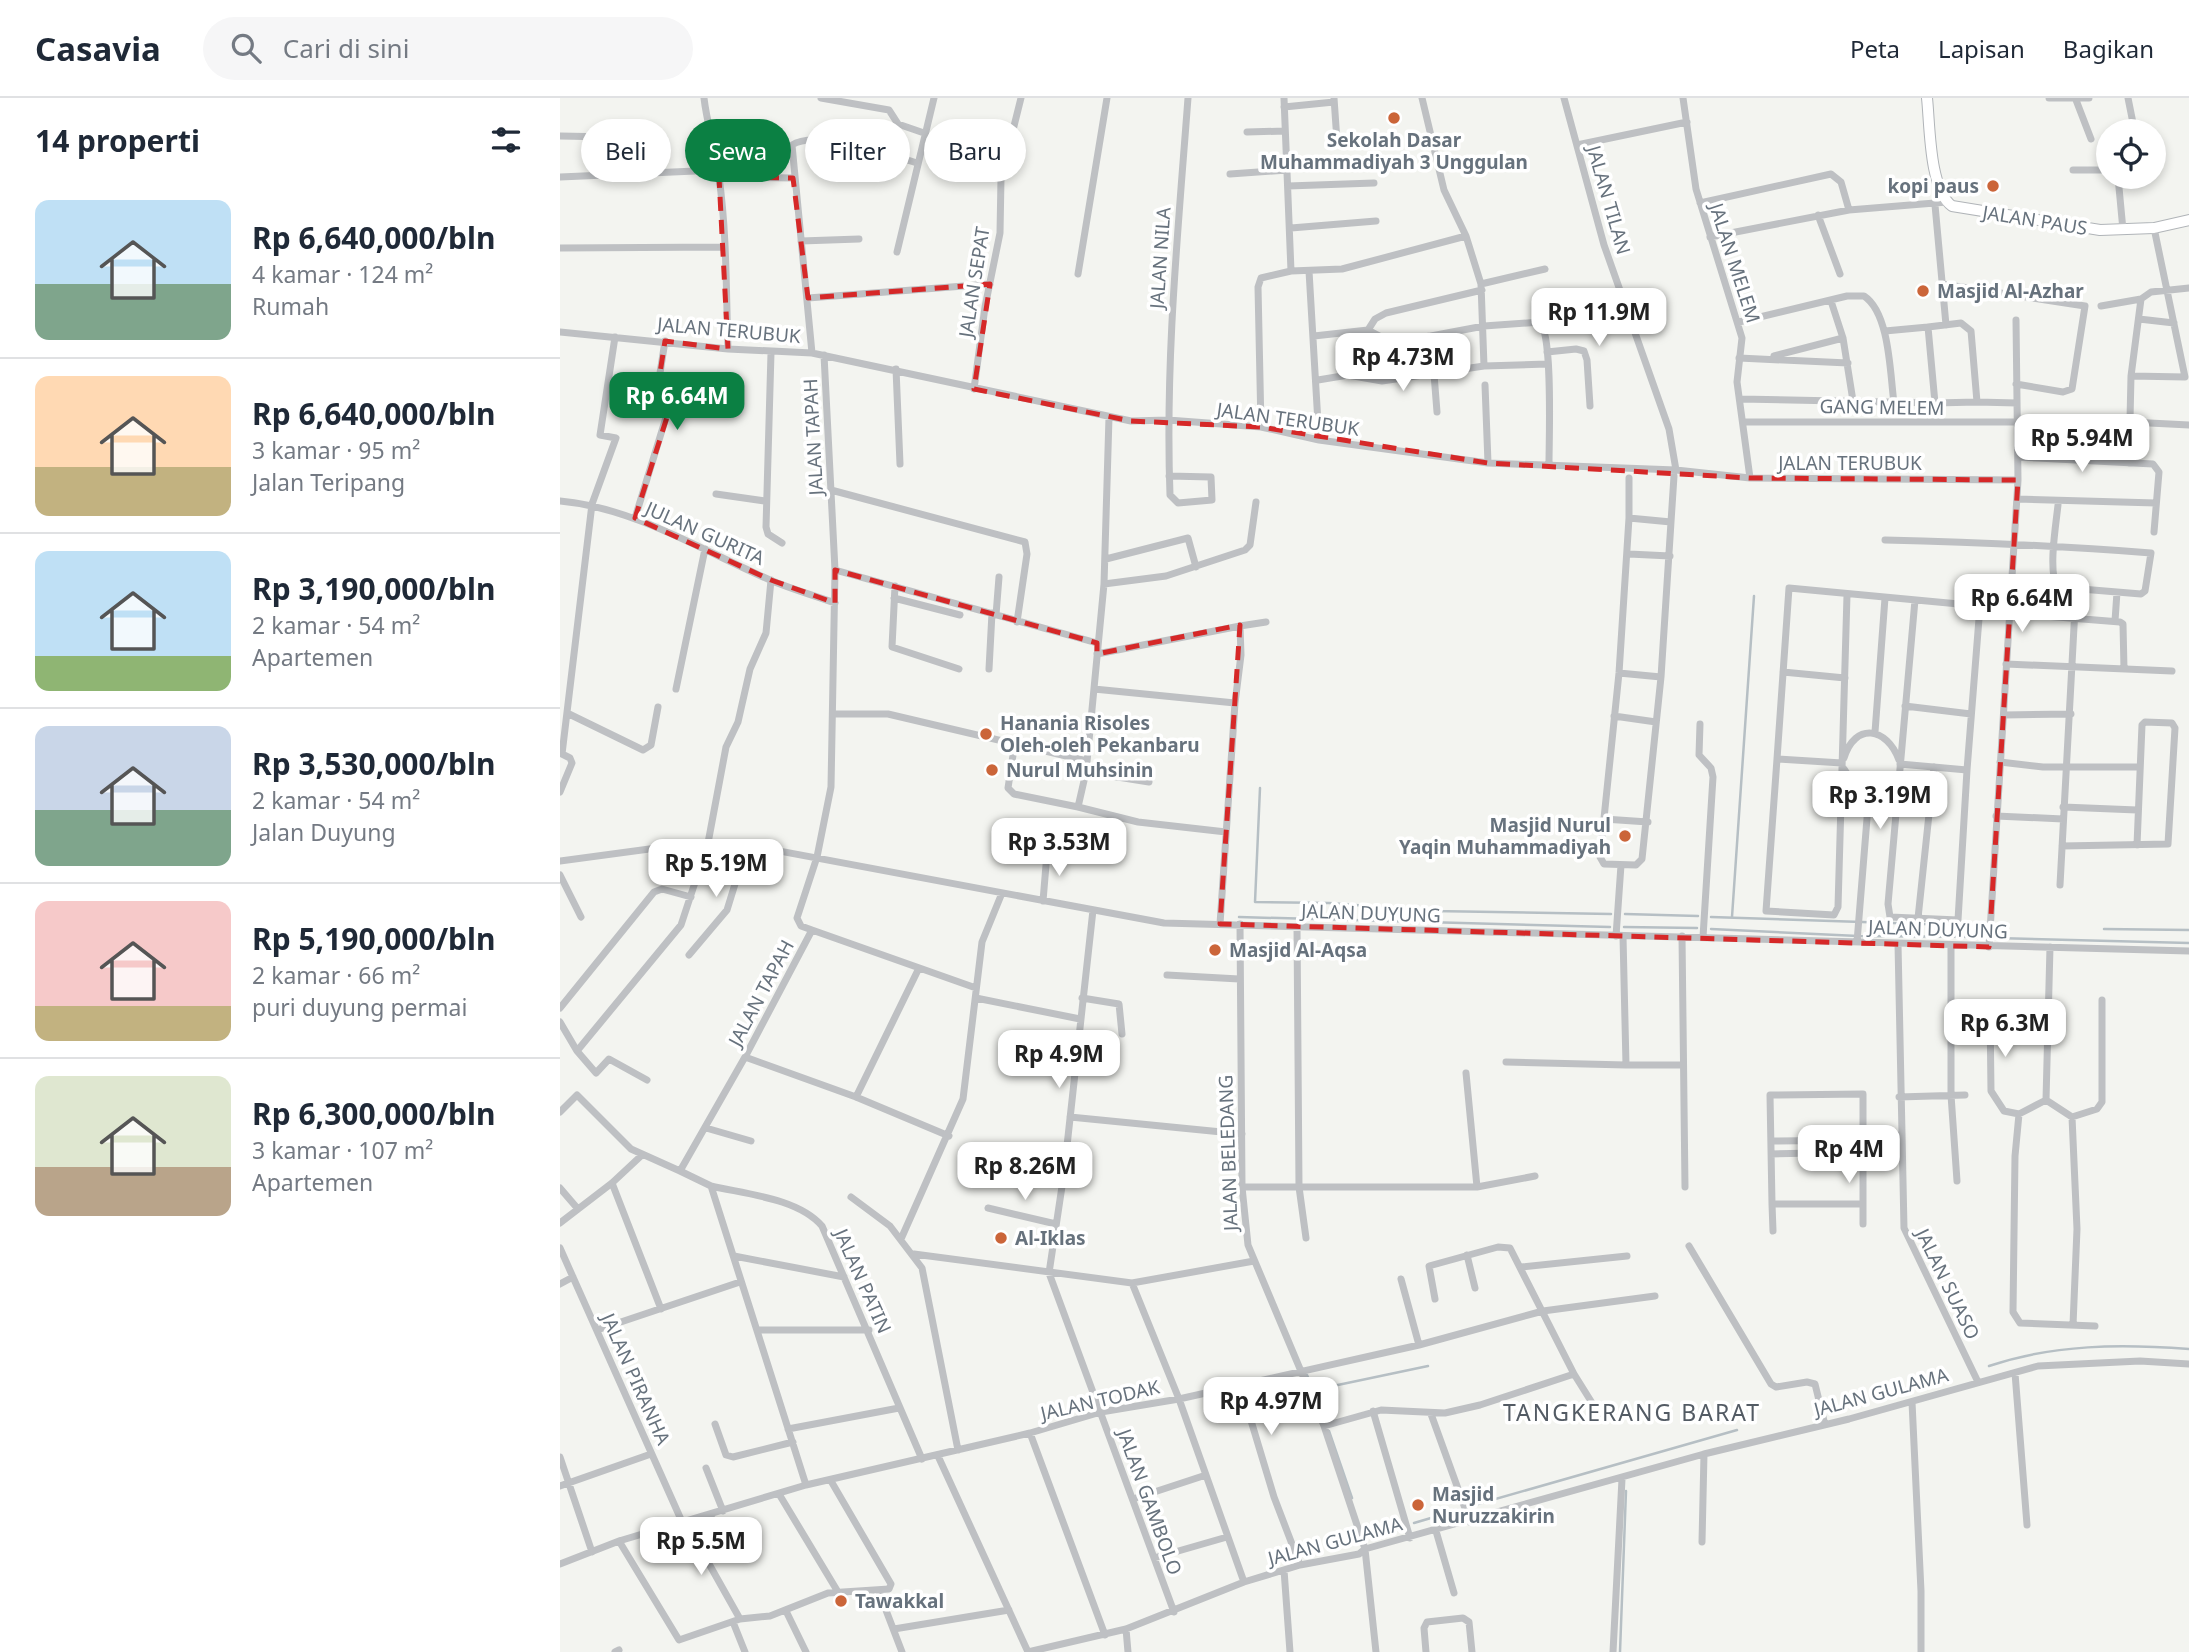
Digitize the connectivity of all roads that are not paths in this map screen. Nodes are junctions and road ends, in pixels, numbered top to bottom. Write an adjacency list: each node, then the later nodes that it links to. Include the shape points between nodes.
1 (704, 98): 17 (street)
2 (821, 98): 23 (street, via 889,110 898,124)
3 (934, 98): 18 (street)
4 (1021, 98): 64 (street, JALAN SEPAT, via 1001,178 1000,233)
5 (1108, 98): 62 (street)
6 (1188, 98): 115 (street, JALAN NILA)
7 (1422, 98): 52 (street, via 1444,190)
8 (1564, 98): 29 (street, JALAN TILAN)
9 (1683, 98): 20 (street, JALAN MELEM)
10 (1927, 98): 42 (main road, via 1936,181)
11 (2049, 98): 15 (street)
12 (2089, 98): 15 (street)
13 (2128, 98): 19 (street)
14 (1334, 100): 16 (street); 28 (street, via 1337,141)
15 (2076, 100): 27 (street)
16 (1284, 102): 21 (street)
17 (707, 119)
18 (929, 119)
19 (2132, 119)
20 (1687, 122): 29 (street); 43 (street, JALAN MELEM)
21 (1285, 131): 22 (street); 31 (street)
22 (1247, 132)
23 (924, 133)
24 (560, 136): 25 (street)
25 (581, 136)
26 (924, 137): 30 (street)
27 (2091, 139)
28 (1353, 143)
29 (1577, 145): 127 (street, JALAN TILAN, via 1604,245 1669,429)
30 (917, 163): 37 (street, via 873,149 802,141 792,148); 58 (street)
31 (1287, 170): 34 (street); 40 (street)
32 (2073, 170): 33 (street)
33 (2096, 170)
34 (1230, 174)
35 (685, 175): 36 (street)
36 (560, 177)
37 (793, 178): 55 (street)
38 (720, 182): 56 (street)
39 (1374, 183): 40 (street)
40 (1288, 186): 49 (street)
41 (2119, 189): 51 (street)
42 (1947, 202): 44 (street); 51 (main road, JALAN PAUS, via 1968,210 2067,226)
43 (1700, 203): 45 (street, via 1831,174 1841,182); 53 (street, JALAN MELEM)
44 (1936, 205): 45 (street); 65 (street)
45 (1849, 210): 46 (street)
46 (1818, 215): 53 (street); 63 (street)
47 (2189, 220): 50 (main road, JALAN PAUS)
48 (1376, 221): 49 (street)
49 (1291, 228): 60 (street)
50 (2154, 228): 51 (main road, JALAN PAUS); 68 (street)
51 (2123, 230)
52 (1466, 236): 61 (street, via 1353,266); 66 (street)
53 (1710, 237): 75 (street, JALAN MELEM)
54 (859, 239): 55 (street)
55 (801, 241): 69 (street)
56 (725, 247): 57 (street); 88 (street)
57 (560, 248)
58 (897, 252)
59 (1545, 268): 66 (street)
60 (1291, 271): 61 (street); 120 (street, via 1267,275 1258,282)
61 (1309, 271): 83 (street)
62 (1078, 274)
63 (1840, 274)
64 (990, 284): 69 (street); 105 (street, JALAN SEPAT)
65 (1942, 284): 77 (street); 103 (street, via 2085,306 2072,389 2063,392)
66 (1481, 287): 78 (street); 80 (street, via 1386,313)
67 (2189, 288): 68 (street)
68 (2167, 291): 70 (street, via 2151,292); 76 (street)
69 (808, 298): 91 (street)
70 (2141, 299): 72 (street); 73 (street)
71 (1831, 301): 75 (street); 81 (street, via 1864,296); 86 (street)
72 (2101, 306)
73 (2139, 319): 76 (street); 100 (street)
74 (2016, 320): 103 (street)
75 (1739, 322): 93 (street, JALAN MELEM, via 1743,344)
76 (2174, 323): 101 (street)
77 (1946, 325): 79 (street); 108 (street, via 1963,323 1970,328)
78 (1484, 326): 84 (street); 89 (street, via 1539,322 1545,329); 97 (street)
79 (1927, 327): 81 (street); 110 (street)
80 (1368, 330): 83 (street); 84 (street, via 1389,341)
81 (1885, 331): 109 (street)
82 (560, 332): 85 (street, JALAN TERUBUK)
83 (1314, 336): 102 (street)
84 (1431, 336): 99 (street)
85 (615, 337): 87 (street, JALAN TERUBUK); 139 (street, via 600,435 616,438)
86 (1843, 338): 94 (street); 95 (street)
87 (665, 341): 88 (street, JALAN TERUBUK); 141 (street, via 660,373 673,398)
88 (727, 349): 90 (street, JALAN TERUBUK)
89 (1547, 352): 96 (street); 112 (street, via 1584,351)
90 (771, 353): 91 (street, JALAN TERUBUK); 136 (street)
91 (812, 353): 92 (street, JALAN TERUBUK)
92 (824, 355): 98 (street, JALAN TERUBUK); 132 (street, JALAN TAPAH)
93 (1739, 358): 94 (street); 106 (street, JALAN MELEM)
94 (1767, 358): 95 (street)
95 (1848, 363): 107 (street)
96 (1547, 364): 97 (street); 124 (street)
97 (1484, 366): 99 (street)
98 (896, 369): 105 (street, JALAN TERUBUK); 126 (street)
99 (1435, 375): 102 (street, via 1374,382 1348,375); 113 (street)
100 (2131, 376): 101 (street); 118 (street)
101 (2187, 377)
102 (1318, 380): 121 (street)
103 (2016, 384): 111 (street)
104 (1485, 385): 123 (street)
105 (974, 389): 114 (street, JALAN TERUBUK)
106 (1740, 399): 107 (street); 116 (street, JALAN MELEM)
107 (1853, 401): 109 (street)
108 (1977, 402): 110 (street); 111 (street)
109 (1894, 403): 110 (street)
110 (1935, 403)
111 (2017, 403): 117 (street)
112 (1590, 406)
113 (1437, 412)
114 (1109, 417): 115 (street, JALAN TERUBUK); 152 (street)
115 (1168, 420): 120 (street, JALAN TERUBUK); 128 (street, JALAN NILA)
116 (1743, 422): 117 (street, GANG MELEM); 130 (street, JALAN MELEM)
117 (2019, 422): 122 (street)
118 (2130, 422): 119 (street); 125 (street)
119 (2189, 425)
120 (1261, 427): 121 (street, JALAN TERUBUK)
121 (1318, 440): 123 (street, JALAN TERUBUK)
122 (2019, 457): 125 (street); 131 (street)
123 (1488, 463): 124 (street, JALAN TERUBUK)
124 (1549, 463): 127 (street, JALAN TERUBUK)
125 (2129, 463): 138 (street, via 2153,464 2158,469)
126 (900, 464)
127 (1675, 473): 130 (street, JALAN TERUBUK); 143 (street, JALAN TILAN)
128 (1169, 476): 128 (street, via 1211,477 1212,500 1173,502)
129 (1629, 478): 142 (street)
130 (1750, 478): 131 (street, JALAN TERUBUK)
131 (2018, 480): 134 (street)
132 (831, 490): 154 (street, JALAN TAPAH); 173 (street, via 1025,542)
133 (716, 494): 136 (street)
134 (2018, 499): 138 (street); 146 (street)
135 (560, 501): 139 (street, JULAN GURITA)
136 (765, 501): 147 (street, via 768,534)
137 (1256, 502): 153 (street, via 1250,545)
138 (2156, 503): 144 (street)
139 (592, 504): 141 (street, JULAN GURITA); 193 (street)
140 (2058, 505): 148 (street)
141 (635, 518): 149 (street, JULAN GURITA)
142 (1629, 518): 143 (street); 150 (street)
143 (1671, 522): 151 (street, JALAN TILAN)
144 (2154, 532)
145 (1885, 540): 146 (street)
146 (2014, 542): 148 (street); 168 (street)
147 (782, 543)
148 (2055, 545): 159 (street, via 2054,583 2058,588); 160 (street, via 2151,552 2146,591)
149 (705, 550): 156 (street, JULAN GURITA); 189 (street)
150 (1629, 554): 151 (street); 185 (street)
151 (1670, 556): 186 (street, JALAN TILAN)
152 (1106, 559): 153 (street, via 1188,538); 157 (street)
153 (1196, 567): 157 (street, via 1148,580)
154 (835, 570): 158 (street); 166 (street, JALAN TAPAH)
155 (999, 578): 169 (street)
156 (771, 580): 166 (street, JULAN GURITA); 225 (street, via 766,633 726,747)
157 (1104, 584): 176 (street)
158 (895, 586): 162 (street); 163 (street)
159 (2076, 590): 160 (street); 171 (street)
160 (2118, 592): 172 (street)
161 (1847, 595): 164 (street); 184 (street, via 1789,588); 187 (street)
162 (935, 597): 167 (street); 169 (street)
163 (894, 598): 167 (street); 180 (street, via 894,650)
164 (1885, 598): 165 (street); 201 (street)
165 (1915, 600): 191 (street); 195 (street, via 1980,606)
166 (835, 603): 194 (street, JALAN TAPAH)
167 (932, 607): 170 (street)
168 (2009, 613): 171 (street); 178 (street)
169 (994, 614): 173 (street); 181 (street)
170 (960, 615)
171 (2076, 618): 172 (street); 179 (street)
172 (2116, 621): 182 (street, via 2123,624)
173 (1017, 622): 176 (street)
174 (1266, 622): 175 (street)
175 (1240, 626): 177 (street); 190 (street)
176 (1097, 643): 177 (street)
177 (1097, 654): 188 (street)
178 (2006, 664): 179 (street); 197 (street)
179 (2073, 667): 182 (street); 196 (street)
180 (959, 669)
181 (989, 669)
182 (2124, 669): 183 (street)
183 (2172, 671)
184 (1783, 672): 187 (street); 204 (street)
185 (1619, 673): 186 (street); 198 (street)
186 (1661, 677): 199 (street, JALAN TILAN)
187 (1845, 678): 207 (street)
188 (1094, 689): 190 (street); 205 (street)
189 (676, 690)
190 (1235, 703): 224 (street)
191 (1905, 706): 195 (street); 208 (street)
192 (658, 707): 193 (street, via 651,745 643,750)
193 (567, 713): 203 (street)
194 (833, 714): 202 (street, via 888,714); 230 (street, JALAN TAPAH, via 831,788)
195 (1971, 714): 212 (street)
196 (2071, 714): 197 (street); 209 (street)
197 (2004, 715): 206 (street)
198 (1614, 716): 199 (street); 221 (street)
199 (1656, 722): 223 (street, JALAN TILAN)
200 (1700, 724): 248 (street, via 1698,750 1713,776)
201 (1875, 732): 207 (street, via 1858,737); 208 (street, via 1894,745)
202 (1015, 742): 205 (street); 217 (street, via 1008,788 1014,794)
203 (561, 753): 215 (street, via 572,764)
204 (1777, 759): 207 (street); 207 (street, via 1766,911 1834,915 1838,907)
205 (1087, 761): 213 (street)
206 (2000, 762): 209 (street); 220 (street)
207 (1842, 763): 216 (street, via 1845,774)
208 (1900, 764): 210 (street); 216 (street, via 1891,788); 240 (street, via 1888,904 1890,917)
209 (2066, 764): 211 (street); 218 (street)
210 (1934, 767): 212 (street); 240 (street)
211 (2139, 767): 219 (street); 227 (street, via 2143,723 2173,723 2169,843)
212 (1966, 770): 240 (street, via 1958,920)
213 (1086, 772): 214 (street); 217 (street)
214 (1149, 782)
215 (560, 792)
216 (1869, 794): 245 (street)
217 (1079, 807): 224 (street, via 1138,822)
218 (2063, 807): 219 (street); 222 (street)
219 (2137, 810): 227 (street)
220 (1996, 816): 222 (street); 251 (street)
221 (1604, 819): 223 (street); 232 (street, via 1600,860)
222 (2063, 819): 228 (street)
223 (1648, 822): 232 (street, JALAN TILAN, via 1641,862)
224 (1226, 832): 241 (street)
225 (708, 843): 226 (street, JALAN DUYUNG); 231 (street, JALAN DUYUNG); 236 (street)
226 (747, 845): 230 (street, JALAN DUYUNG); 254 (street, via 727,910)
227 (2137, 845): 228 (street)
228 (2062, 846): 234 (street)
229 (1046, 853): 237 (street)
230 (817, 857): 235 (street, JALAN DUYUNG); 244 (street, JALAN TAPAH, via 797,918)
231 (560, 861)
232 (1621, 865): 246 (street)
233 (560, 875): 239 (street)
234 (2060, 885)
235 (1002, 893): 237 (street, JALAN DUYUNG); 258 (street, via 982,942)
236 (691, 897): 262 (street, via 662,889 653,892); 267 (street, via 681,925)
237 (1043, 901): 238 (street, JALAN DUYUNG)
238 (1093, 910): 241 (street, JALAN DUYUNG, via 1164,923); 260 (street, JALAN GAMBOLO)
239 (581, 917)
240 (1917, 918)
241 (1220, 924): 242 (street, JALAN DUYUNG)
242 (1240, 924): 243 (street, JALAN DUYUNG); 257 (street, JALAN BELEDANG)
243 (1297, 927): 246 (street, JALAN DUYUNG); 298 (street)
244 (812, 930): 255 (street); 268 (street, JALAN TAPAH)
245 (1858, 932): 248 (street, JALAN DUYUNG); 249 (street, JALAN DUYUNG)
246 (1620, 936): 247 (street, JALAN DUYUNG); 270 (street)
247 (1682, 936): 248 (street, JALAN DUYUNG); 271 (street)
248 (1703, 937)
249 (1898, 944): 250 (street, JALAN DUYUNG); 277 (street, JALAN SUASO)
250 (1951, 945): 251 (street, JALAN DUYUNG); 274 (street)
251 (1989, 947): 252 (street, JALAN DUYUNG)
252 (2050, 947): 253 (street, JALAN DUYUNG); 278 (street)
253 (2189, 951)
254 (689, 954)
255 (919, 968): 258 (street); 276 (street)
256 (1167, 975): 257 (street)
257 (1239, 979): 284 (street, JALAN BELEDANG)
258 (976, 988): 259 (street)
259 (976, 998): 264 (street); 286 (street, via 963,1099)
260 (1082, 998): 264 (street, JALAN GAMBOLO); 266 (street, via 1118,1003)
261 (2102, 1000): 282 (street, via 2102,1102 2098,1109)
262 (560, 1008)
263 (1990, 1009): 280 (street, via 1991,1091 2000,1108)
264 (1080, 1019): 281 (street, JALAN GAMBOLO)
265 (560, 1022): 267 (street)
266 (1122, 1034)
267 (577, 1051): 273 (street, via 596,1073 609,1059)
268 (745, 1057): 276 (street); 283 (street, JALAN TAPAH)
269 (1506, 1062): 270 (street)
270 (1626, 1065): 271 (street)
271 (1683, 1065): 301 (street)
272 (1466, 1073): 299 (street)
273 (647, 1080)
274 (1951, 1095): 275 (street); 277 (street); 295 (street)
275 (1965, 1095)
276 (856, 1097): 286 (street)
277 (1899, 1097): 285 (street, JALAN SUASO)
278 (2046, 1100): 280 (street); 282 (street)
279 (560, 1112): 292 (street, via 578,1095)
280 (2019, 1114): 334 (street, via 2013,1312 2020,1323)
281 (1070, 1117): 284 (street); 309 (street, JALAN GAMBOLO)
282 (2072, 1117): 334 (street, via 2077,1229)
283 (706, 1128): 287 (street); 293 (street, JALAN TAPAH)
284 (1242, 1134): 300 (street, JALAN BELEDANG)
285 (1900, 1135): 289 (street); 290 (street, JALAN SUASO)
286 (949, 1136): 312 (street)
287 (751, 1141)
288 (1771, 1142): 289 (street); 289 (street, via 1770,1095 1863,1094); 291 (street)
289 (1863, 1144): 290 (street); 291 (street); 305 (street)
290 (1900, 1147): 344 (street, JALAN SUASO, via 1904,1228)
291 (1771, 1154): 304 (street)
292 (642, 1156): 293 (street); 296 (street)
293 (680, 1171): 297 (street)
294 (1535, 1176): 299 (street)
295 (1957, 1181)
296 (612, 1184): 307 (street); 332 (street)
297 (711, 1186): 318 (street); 323 (street, JALAN PATIN, via 768,1199 816,1219)
298 (1299, 1186): 299 (street); 300 (street); 313 (street)
299 (1477, 1186)
300 (1242, 1187): 320 (street, JALAN BELEDANG)
301 (1685, 1187)
302 (560, 1188): 307 (street)
303 (851, 1197): 312 (street)
304 (1772, 1204): 305 (street); 311 (street)
305 (1863, 1204): 310 (street)
306 (988, 1208): 309 (street)
307 (578, 1209): 308 (street)
308 (560, 1223)
309 (1056, 1224): 322 (street, JALAN GAMBOLO)
310 (1863, 1224)
311 (1773, 1231)
312 (901, 1238): 316 (street)
313 (1306, 1238)
314 (1689, 1246): 354 (street, via 1771,1384 1815,1384)
315 (560, 1248): 324 (street, JALAN PIRANHA)
316 (914, 1254): 322 (street); 359 (street, via 925,1276)
317 (1467, 1255): 321 (street, via 1507,1246); 329 (street); 331 (street, via 1428,1267)
318 (734, 1256): 323 (street); 326 (street)
319 (1627, 1256): 321 (street)
320 (1254, 1261): 327 (street); 341 (street, JALAN BELEDANG)
321 (1521, 1267): 333 (street)
322 (1049, 1273): 327 (street); 350 (street, JALAN GAMBOLO)
323 (844, 1277): 338 (street, JALAN PATIN)
324 (573, 1278): 328 (street); 336 (street, JALAN PIRANHA)
325 (1401, 1279): 339 (street)
326 (740, 1282): 332 (street); 337 (street)
327 (1132, 1283): 346 (street)
328 (560, 1284)
329 (1475, 1288)
330 (1655, 1296): 333 (street, JALAN TODAK)
331 (1435, 1299)
332 (660, 1309): 336 (street)
333 (1543, 1311): 339 (street, JALAN TODAK); 343 (street)
334 (2073, 1325): 335 (street)
335 (2095, 1326)
336 (597, 1330): 360 (street, JALAN PIRANHA)
337 (757, 1330): 338 (street); 356 (street)
338 (869, 1330): 348 (street, JALAN PATIN)
339 (1419, 1345): 341 (street, JALAN TODAK)
340 (2189, 1364): 342 (street, JALAN GULAMA, via 2075,1363)
341 (1301, 1370): 345 (street, JALAN TODAK); 355 (street, JALAN BELEDANG)
342 (2015, 1373): 344 (street, JALAN GULAMA); 377 (street)
343 (1574, 1374): 351 (street, via 1480,1405); 352 (street)
344 (1978, 1382): 347 (street, JALAN GULAMA)
345 (1240, 1384): 346 (street, JALAN TODAK); 388 (street)
346 (1179, 1399): 350 (street, JALAN TODAK); 366 (street)
347 (1912, 1402): 354 (street, JALAN GULAMA); 411 (street)
348 (899, 1408): 356 (street); 364 (street, JALAN PATIN)
349 (1373, 1411): 351 (street); 355 (street); 380 (street)
350 (1101, 1412): 357 (street, JALAN TODAK); 372 (street, JALAN GAMBOLO)
351 (1431, 1414): 375 (street)
352 (1599, 1414)
353 (715, 1424): 358 (street, via 726,1455 733,1457)
354 (1825, 1424): 361 (street, JALAN GULAMA)
355 (1324, 1426): 383 (street, JALAN BELEDANG)
356 (788, 1429): 358 (street)
357 (1030, 1433): 359 (street, JALAN TODAK); 400 (street)
358 (793, 1442): 370 (street)
359 (958, 1451): 362 (street, JALAN TODAK)
360 (652, 1454): 369 (street); 376 (street, JALAN PIRANHA)
361 (1704, 1454): 367 (street, JALAN GULAMA); 382 (street)
362 (937, 1455): 364 (street, JALAN TODAK); 394 (street)
363 (560, 1457): 369 (street)
364 (922, 1459): 368 (street, JALAN TODAK)
365 (706, 1468): 373 (street)
366 (1206, 1475): 372 (street); 379 (street)
367 (1622, 1479): 375 (street, JALAN GULAMA); 410 (street)
368 (831, 1481): 370 (street, JALAN TODAK); 392 (street, via 891,1584)
369 (564, 1484): 385 (street)
370 (806, 1485): 371 (street, JALAN TODAK)
371 (779, 1494): 373 (street, JALAN TODAK); 391 (street)
372 (1133, 1499): 386 (street, JALAN GAMBOLO)
373 (723, 1511): 374 (street, JALAN TODAK)
374 (710, 1515): 376 (street, JALAN TODAK); 384 (street)
375 (1470, 1522): 378 (street, JALAN GULAMA)
376 (685, 1523): 381 (street, JALAN TODAK); 397 (street, JALAN PIRANHA)
377 (2027, 1525)
378 (1436, 1531): 380 (street, JALAN GULAMA); 393 (street)
379 (1227, 1537): 386 (street); 390 (street)
380 (1410, 1538): 383 (street, JALAN GULAMA)
381 (619, 1542): 385 (street, JALAN TODAK); 397 (street, via 680,1640)
382 (1702, 1542)
383 (1365, 1549): 388 (street, JALAN GULAMA); 407 (street, JALAN BELEDANG)
384 (732, 1550)
385 (592, 1552): 387 (street, JALAN TODAK)
386 (1154, 1558): 396 (street, JALAN GAMBOLO)
387 (560, 1564)
388 (1300, 1565): 389 (street, JALAN GULAMA)
389 (1284, 1570): 390 (street, JALAN GULAMA); 406 (street)
390 (1244, 1582): 396 (street, JALAN GULAMA)
391 (838, 1592): 392 (street); 395 (street)
392 (879, 1592): 398 (street)
393 (1454, 1593)
394 (1009, 1610): 398 (street); 404 (street)
395 (786, 1611): 397 (street); 402 (street)
396 (1174, 1612): 399 (street, JALAN GULAMA)
397 (737, 1620): 401 (street, JALAN PIRANHA)
398 (894, 1629): 403 (street)
399 (1126, 1629): 400 (street, JALAN GULAMA); 405 (street)
400 (1105, 1635): 404 (street, JALAN GULAMA)
401 (745, 1652)
402 (806, 1652)
403 (902, 1652)
404 (1028, 1652)
405 (1128, 1652)
406 (1290, 1652)
407 (1376, 1652)
408 (1426, 1652): 409 (street, via 1427,1622 1463,1618 1469,1622)
409 (1472, 1652)
410 (1613, 1652)
411 (1921, 1652)

